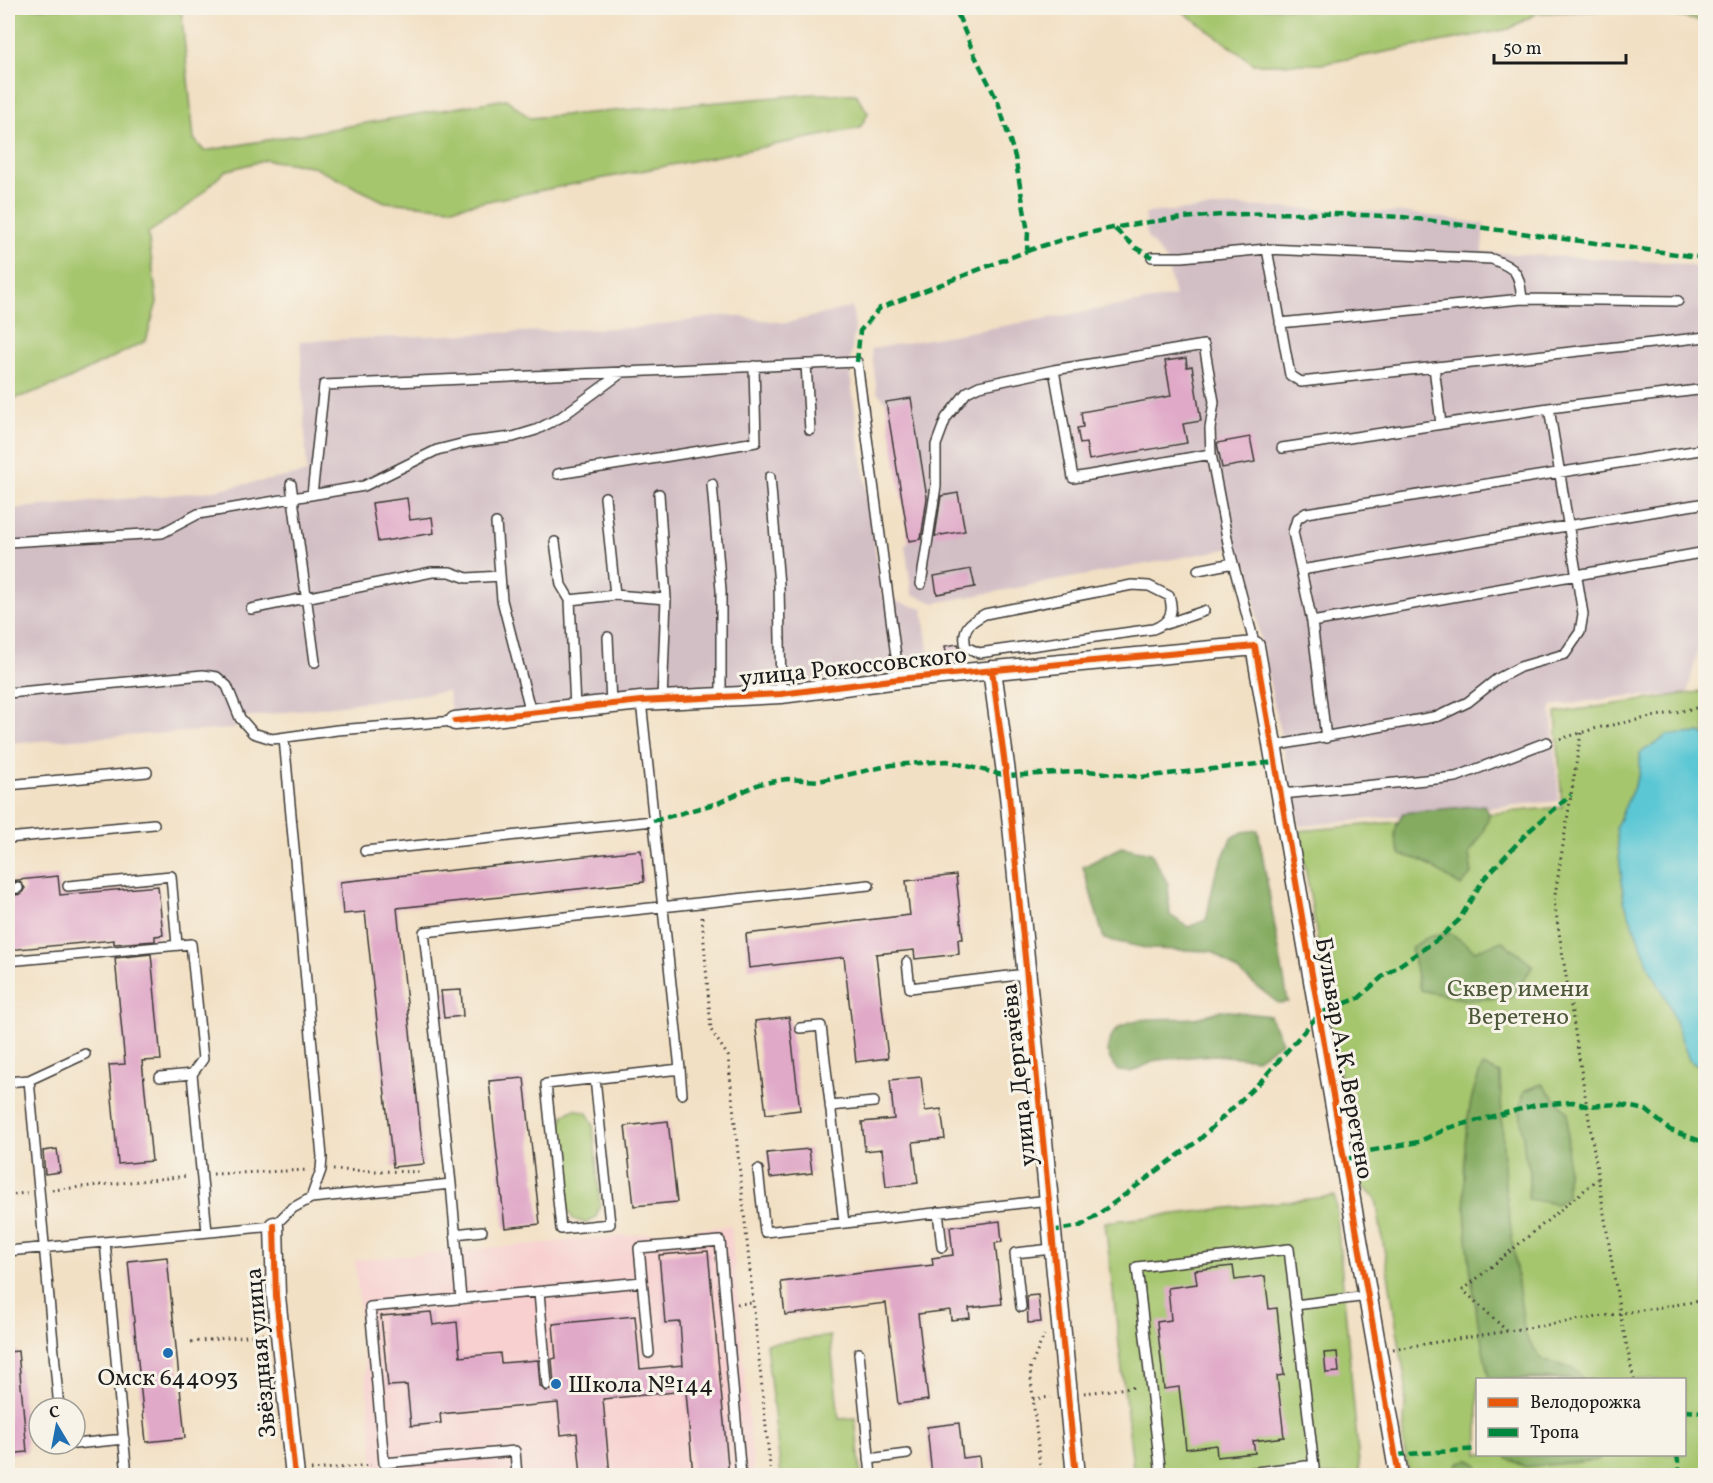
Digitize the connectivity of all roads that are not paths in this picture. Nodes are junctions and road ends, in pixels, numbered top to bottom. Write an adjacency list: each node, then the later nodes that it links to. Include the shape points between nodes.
1 (1267, 249): 2 (lane); 3 (lane, via 1492,259 1512,267 1520,277); 5 (lane)
2 (1152, 257)
3 (1522, 299): 4 (lane); 5 (lane)
4 (1678, 301)
5 (1280, 323): 9 (lane, via 1290,375 1301,382)
6 (1706, 337): 9 (lane)
7 (806, 364): 8 (lane); 15 (lane); 53 (lane, via 857,362)
8 (753, 366): 11 (lane); 20 (lane, via 756,442)
9 (1434, 367): 14 (lane)
10 (1054, 370): 18 (lane, via 1073,478); 18 (lane, via 1204,345 1214,402); 39 (lane, via 979,386 953,406 936,445 936,486)
11 (624, 371): 25 (lane, via 561,417 536,430 437,450 364,486); 25 (lane, via 324,385)
12 (1706, 389): 13 (lane)
13 (1549, 408): 14 (lane); 19 (lane)
14 (1442, 424): 16 (lane)
15 (810, 430)
16 (1282, 448)
17 (1706, 449): 19 (lane)
18 (1211, 454): 34 (lane)
19 (1559, 473): 30 (lane); 36 (lane, via 1306,513 1298,519 1293,532)
20 (558, 474)
21 (770, 477): 55 (lane, via 779,585)
22 (291, 484): 27 (lane)
23 (712, 484): 56 (lane, via 721,590)
24 (659, 494): 42 (lane)
25 (312, 495): 27 (lane)
26 (605, 496): 41 (lane)
27 (293, 498): 31 (lane, via 198,514 162,533); 40 (lane)
28 (1706, 503): 30 (lane)
29 (496, 523): 38 (lane)
30 (1568, 525): 36 (lane); 37 (lane)
31 (8, 542)
32 (555, 542): 43 (lane, via 561,585)
33 (1706, 552): 37 (lane)
34 (1233, 563): 35 (lane); 49 (lane)
35 (1198, 570)
36 (1301, 570): 46 (lane)
37 (1576, 575): 46 (lane); 64 (lane, via 1582,614 1580,632 1565,654 1520,667 1468,702 1439,716)
38 (500, 576): 40 (lane, via 467,578 450,572 432,572); 61 (lane, via 502,600)
39 (921, 584)
40 (306, 596): 44 (lane); 51 (lane)
41 (615, 596): 42 (lane); 43 (lane)
42 (666, 599): 57 (lane)
43 (570, 600): 60 (lane)
44 (251, 609)
45 (1204, 611): 47 (lane)
46 (1312, 622): 64 (lane)
47 (1163, 625): 50 (lane); 50 (lane, via 1171,616 1169,596 1149,586 1132,585 985,614 970,622 964,638 966,646)
48 (608, 637): 59 (lane)
49 (1255, 646): 52 (street, улица Рокоссовского); 66 (street, Бульвар А.К. Веретено)
50 (979, 652): 52 (lane)
51 (315, 662)
52 (987, 671): 53 (street, улица Рокоссовского); 82 (street, улица Дергачёва, via 1009,795)
53 (899, 679): 55 (street, улица Рокоссовского)
54 (8, 693): 63 (lane, via 203,675 217,677 227,686 240,718 253,733)
55 (781, 693): 56 (street, улица Рокоссовского)
56 (722, 697): 57 (street, улица Рокоссовского)
57 (662, 700): 58 (street, улица Рокоссовского)
58 (641, 701): 59 (street, улица Рокоссовского); 70 (lane)
59 (611, 704): 60 (street, улица Рокоссовского)
60 (575, 708): 61 (street, улица Рокоссовского)
61 (531, 713): 62 (street, улица Рокоссовского)
62 (455, 721): 63 (lane)
63 (284, 738): 96 (lane, via 321,1170)
64 (1326, 738): 66 (lane)
65 (1546, 742): 69 (lane, via 1456,777)
66 (1273, 746): 69 (street, Бульвар А.К. Веретено)
67 (147, 772): 68 (lane)
68 (8, 785)
69 (1282, 794): 111 (street, Бульвар А.К. Веретено)
70 (654, 820): 73 (lane); 78 (lane)
71 (154, 824): 72 (lane)
72 (8, 838)
73 (365, 851)
74 (869, 885): 78 (lane)
75 (68, 886): 79 (lane, via 171,876)
76 (18, 888): 77 (lane)
77 (8, 890)
78 (663, 907): 85 (lane); 95 (lane, via 424,932)
79 (177, 945): 80 (lane); 86 (lane, via 191,944 194,967 203,1059)
80 (8, 961)
81 (907, 962): 82 (lane, via 910,987)
82 (1026, 974): 97 (street, улица Дергачёва)
83 (800, 1028): 93 (lane, via 821,1026)
84 (85, 1054): 89 (lane)
85 (680, 1070): 88 (lane); 91 (lane)
86 (192, 1074): 87 (lane); 102 (lane)
87 (160, 1077)
88 (595, 1078): 88 (lane, via 546,1084 561,1229 610,1224)
89 (29, 1080): 90 (lane); 106 (lane)
90 (8, 1082)
91 (682, 1094)
92 (874, 1102): 93 (lane)
93 (831, 1106): 99 (lane)
94 (758, 1170): 99 (lane, via 765,1232)
95 (446, 1184): 96 (lane); 103 (lane)
96 (311, 1198): 100 (lane, via 291,1209)
97 (1049, 1200): 98 (lane); 107 (street, улица Дергачёва)
98 (938, 1212): 99 (lane); 105 (lane)
99 (844, 1223)
100 (274, 1226): 102 (lane); 124 (street, Звёздная улица, via 280,1333)
101 (482, 1231): 103 (lane)
102 (207, 1232): 104 (lane)
103 (455, 1234): 112 (lane)
104 (105, 1242): 106 (lane); 119 (lane)
105 (942, 1247)
106 (44, 1248): 108 (lane); 118 (lane)
107 (1052, 1249): 114 (lane, via 1015,1253); 129 (street, улица Дергачёва)
108 (8, 1251)
109 (642, 1282): 110 (lane); 115 (lane); 127 (lane, via 639,1248 720,1241)
110 (539, 1292): 112 (lane); 117 (lane)
111 (1368, 1296): 113 (lane); 133 (street, Бульвар А.К. Веретено)
112 (461, 1299): 126 (lane, via 370,1307 384,1463 515,1451)
113 (1295, 1305): 123 (lane); 130 (lane, via 1289,1249 1137,1267)
114 (1021, 1307)
115 (649, 1353)
116 (860, 1353): 122 (lane)
117 (547, 1385)
118 (58, 1396)
119 (124, 1439): 120 (lane); 125 (lane)
120 (87, 1443)
121 (907, 1454): 122 (lane)
122 (869, 1459): 128 (lane)
123 (1314, 1465): 131 (lane); 132 (lane)
124 (295, 1474)
125 (127, 1476)
126 (517, 1476)
127 (741, 1476)
128 (871, 1476)
129 (1076, 1476)
130 (1161, 1476)
131 (1222, 1476)
132 (1315, 1476)
133 (1399, 1476)

